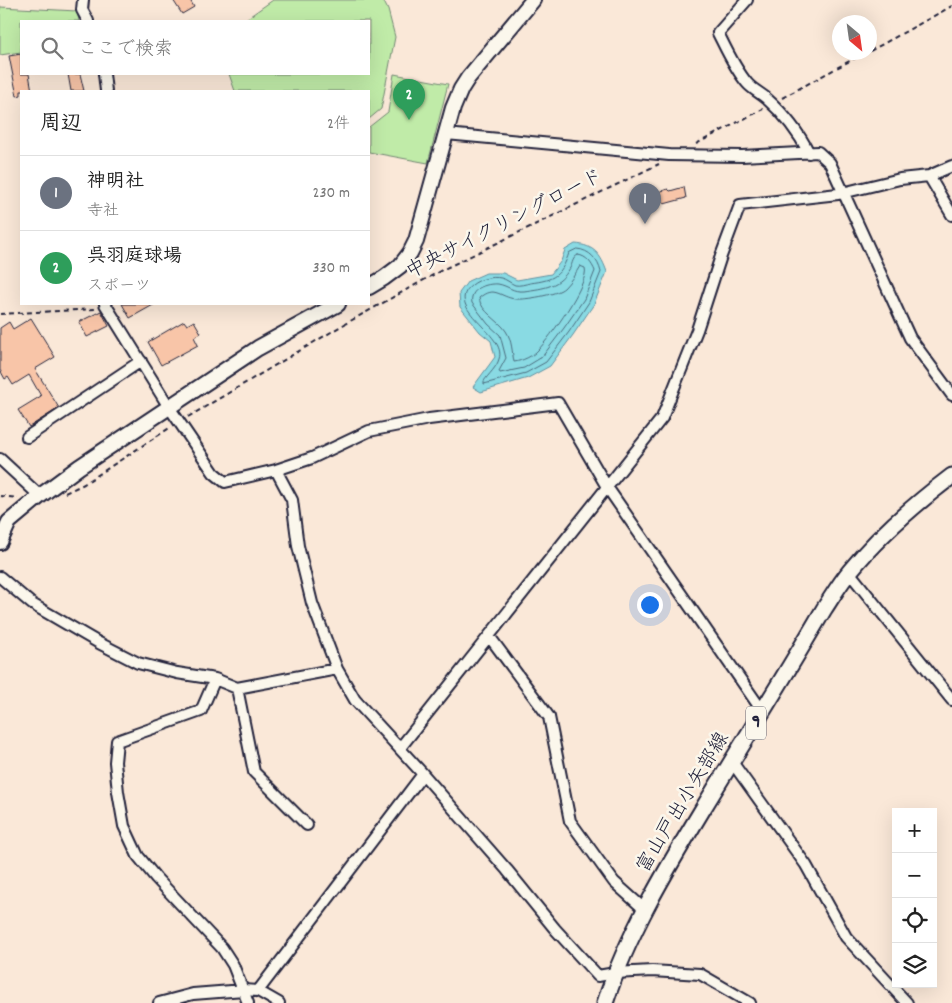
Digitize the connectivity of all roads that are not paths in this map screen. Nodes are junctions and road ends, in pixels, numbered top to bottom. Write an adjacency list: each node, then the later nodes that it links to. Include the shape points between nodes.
1 (83, 0): 4 (street, via 82,10)
2 (533, 0): 7 (street, via 468,78 453,108)
3 (747, 0): 8 (street, via 718,33 748,84 787,117)
4 (87, 20)
5 (104, 75): 6 (street)
6 (106, 90)
7 (446, 134): 8 (street, via 676,155); 13 (street, via 416,241 400,266)
8 (809, 153): 11 (street, via 818,152 830,164)
9 (952, 166): 10 (street)
10 (929, 176): 11 (street, via 900,179); 12 (street)
11 (843, 193): 17 (street, via 910,338); 23 (street, via 740,205 697,330 662,418)
12 (952, 215)
13 (370, 286)
14 (336, 305): 18 (street, via 258,348)
15 (106, 306): 16 (street)
16 (141, 361): 18 (street); 19 (street)
17 (952, 395)
18 (169, 407): 21 (street, via 214,473 225,482); 24 (street)
19 (27, 437)
20 (0, 459): 24 (street)
21 (276, 470): 23 (street, via 312,458 369,430 558,403); 29 (street, via 292,500 298,546 312,603)
22 (952, 476): 26 (main road, 富山戸出小矢部線 / 9, via 884,534)
23 (607, 488): 28 (street); 33 (street)
24 (39, 497): 25 (street, via 8,522)
25 (0, 541)
26 (849, 572): 32 (street); 33 (main road, 富山戸出小矢部線 / 9)
27 (0, 577): 30 (street, via 32,604 138,663 177,674)
28 (489, 636): 34 (street); 38 (street, via 549,717 570,821 614,882)
29 (337, 669): 31 (street); 34 (street, via 355,700)
30 (215, 679): 31 (street); 40 (street, via 201,710 118,742 115,762 124,826 138,856 222,948)
31 (237, 688): 37 (street, via 254,772)
32 (952, 700)
33 (763, 712): 35 (main road, 富山戸出小矢部線 / 9)
34 (400, 748): 36 (street)
35 (732, 762): 38 (main road, 富山戸出小矢部線 / 9); 47 (street, via 806,865 846,937)
36 (424, 774): 39 (street, via 598,976); 41 (street)
37 (307, 825)
38 (644, 909): 39 (main road, 富山戸出小矢部線 / 9)
39 (615, 973): 45 (main road, 富山戸出小矢部線 / 9); 46 (street, via 700,974)
40 (244, 990): 41 (street); 42 (street, via 193,994); 43 (street)
41 (258, 991): 44 (street)
42 (159, 1003)
43 (248, 1003)
44 (279, 1003)
45 (605, 1003)
46 (750, 1003)
47 (907, 1003)

